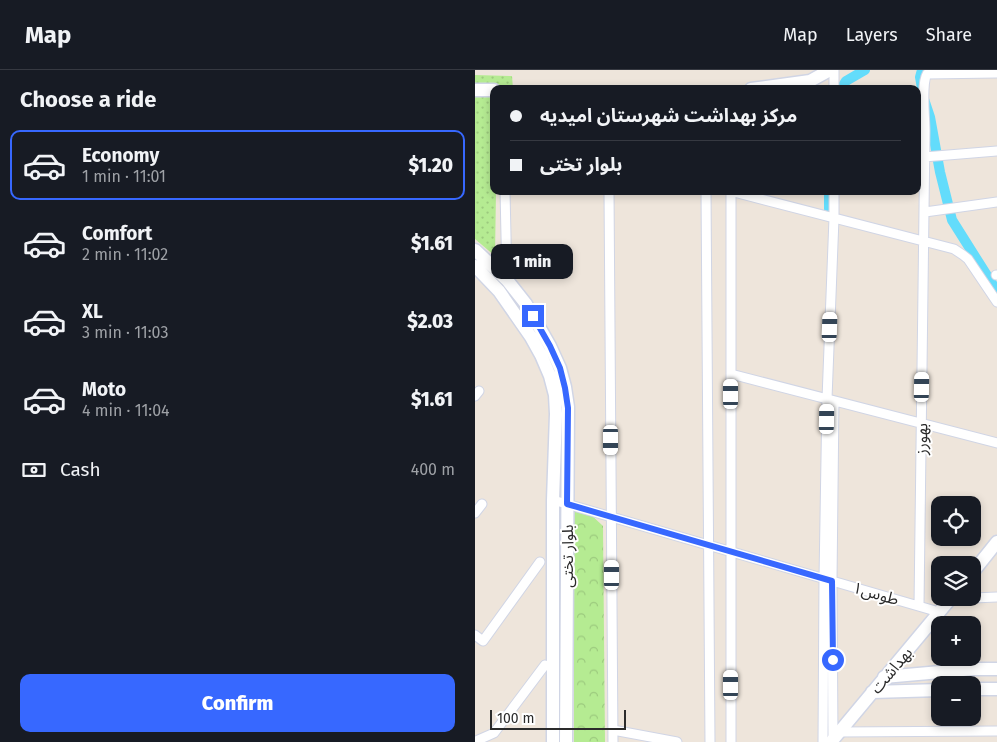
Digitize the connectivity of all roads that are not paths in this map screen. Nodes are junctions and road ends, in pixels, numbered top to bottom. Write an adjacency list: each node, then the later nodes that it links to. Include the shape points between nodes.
1 (830, 70): 4 (street, via 810,81)
2 (835, 70): 5 (street)
3 (997, 73): 9 (street, بهورز, via 927,74 924,86)
4 (780, 85)
5 (835, 85)
6 (475, 90): 7 (street)
7 (490, 90)
8 (997, 151): 9 (street)
9 (925, 157): 17 (street, بهورز)
10 (505, 195): 22 (street)
11 (609, 195): 32 (street)
12 (706, 195): 34 (street)
13 (730, 195): 24 (street)
14 (745, 195): 18 (street)
15 (834, 195): 18 (street)
16 (997, 202): 17 (street)
17 (925, 212): 19 (street, بهورز)
18 (834, 218): 19 (street); 25 (street)
19 (924, 242): 23 (street, via 954,250 968,259); 26 (street, بهورز)
20 (475, 250): 22 (street, بلوار تختی)
21 (475, 266): 28 (street, بلوار تختی, via 499,291 531,337 550,376 555,395)
22 (507, 280): 30 (street, بلوار تختی, via 526,304 560,368 568,408)
23 (997, 302)
24 (731, 374): 25 (street); 35 (street)
25 (831, 400): 26 (street); 38 (street)
26 (921, 424): 27 (street); 41 (street, بهورز)
27 (997, 443)
28 (553, 500): 30 (street, طوس۱); 56 (street, بلوار تختی)
29 (482, 504): 31 (street)
30 (567, 504): 32 (street, طوس۱); 57 (street, بلوار تختی)
31 (475, 513)
32 (611, 517): 34 (street, طوس۱); 52 (street)
33 (997, 542): 37 (street)
34 (709, 545): 35 (street, طوس۱); 60 (street)
35 (731, 552): 38 (street, طوس۱); 61 (street)
36 (541, 562): 44 (street, via 483,642)
37 (981, 562)
38 (828, 580): 41 (street, طوس۱); 54 (street)
39 (981, 597): 40 (street)
40 (997, 597)
41 (919, 606): 43 (street, طوس۱)
42 (944, 606): 43 (street, بهداشت)
43 (939, 612): 47 (street, بهداشت)
44 (475, 636)
45 (545, 665): 55 (street, via 494,733)
46 (997, 669): 47 (street)
47 (884, 677): 51 (street, بهداشت)
48 (997, 689): 50 (street)
49 (931, 690): 51 (street)
50 (981, 690)
51 (872, 692): 54 (street, بهداشت)
52 (613, 730): 58 (street); 59 (street)
53 (997, 731): 54 (street)
54 (832, 739)
55 (476, 740)
56 (553, 742)
57 (566, 742)
58 (613, 742)
59 (677, 742)
60 (710, 742)
61 (731, 742)

